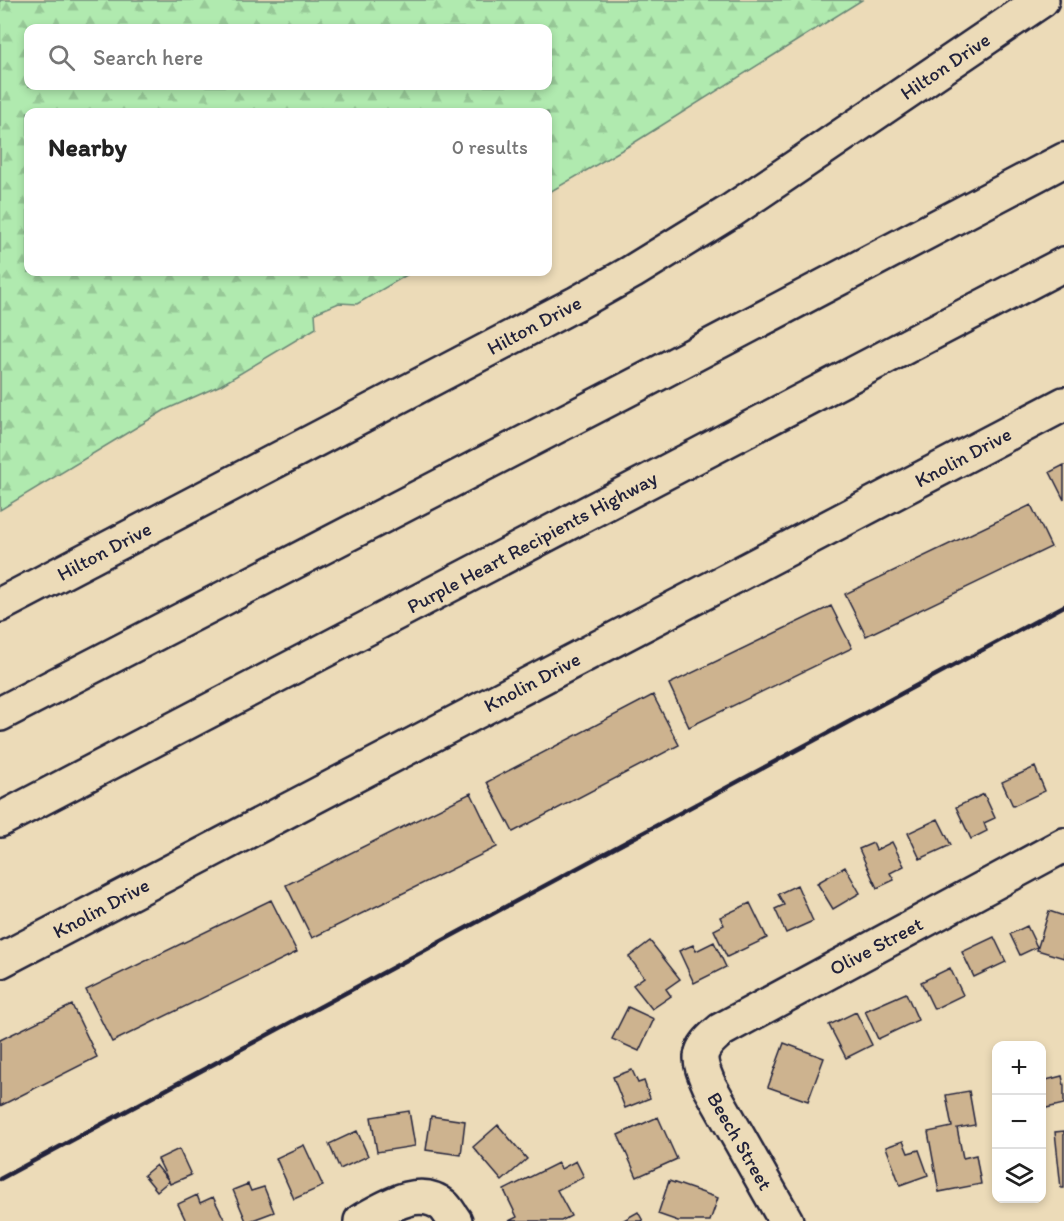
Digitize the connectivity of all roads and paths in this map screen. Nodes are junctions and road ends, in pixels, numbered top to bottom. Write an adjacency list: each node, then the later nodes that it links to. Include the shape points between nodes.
1 (1042, 0): 5 (main road, Hilton Drive, via 731,211 632,272)
2 (1064, 160): 6 (main road)
3 (1064, 264): 7 (main road, Purple Heart Recipients Highway)
4 (1064, 404): 11 (main road, Knolin Drive)
5 (0, 605)
6 (0, 714)
7 (94, 771): 8 (main road, Purple Heart Recipients Highway); 9 (main road)
8 (0, 820)
9 (0, 828)
10 (1064, 845): 12 (main road, Olive Street, via 721,1030 704,1047)
11 (0, 961)
12 (700, 1059): 15 (main road, Beech Street, via 710,1087)
13 (361, 1221): 14 (main road, via 395,1203 422,1196 434,1199)
14 (455, 1221)
15 (786, 1221)

